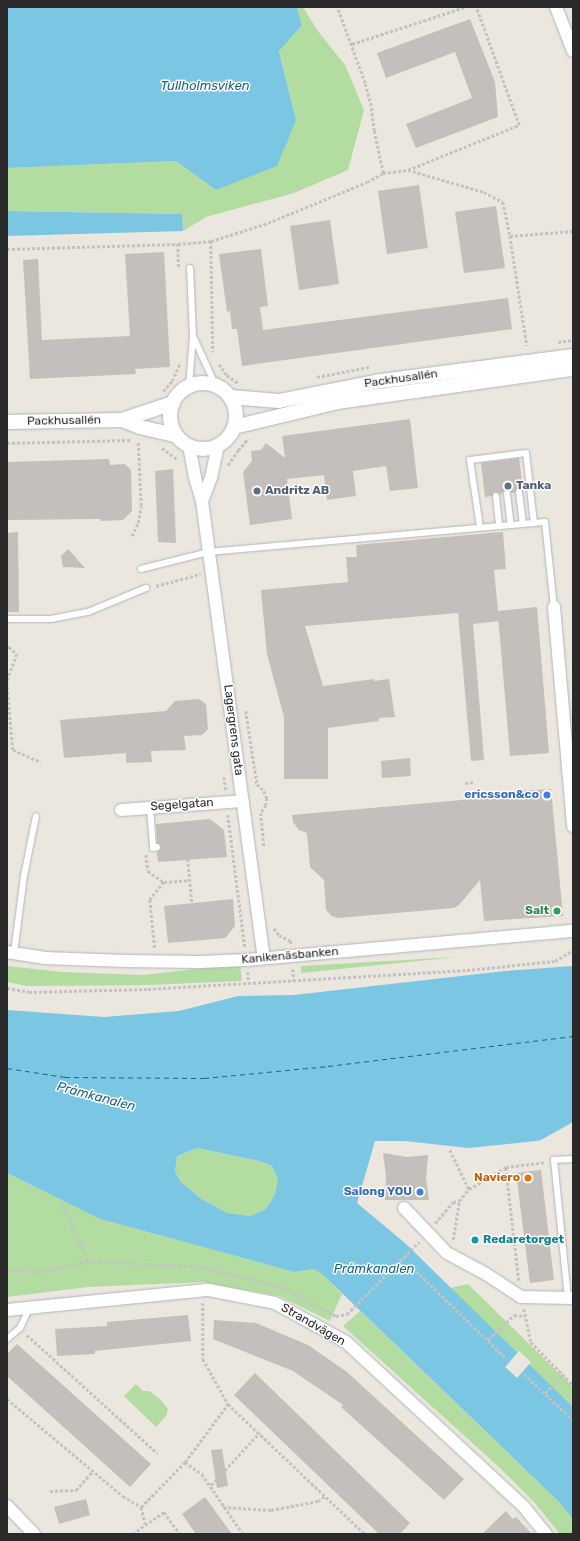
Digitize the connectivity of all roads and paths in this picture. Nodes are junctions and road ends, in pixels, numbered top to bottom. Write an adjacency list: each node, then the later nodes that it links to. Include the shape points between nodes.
1 (337, 7): 5 (path)
2 (465, 7): 5 (path)
3 (476, 7): 7 (path, via 519,125)
4 (556, 7): 6 (street)
5 (352, 44): 8 (path, via 371,106)
6 (573, 52)
7 (408, 170): 8 (path); 10 (path, via 484,192 503,202)
8 (383, 173): 11 (path, via 268,223)
9 (573, 230): 10 (path)
10 (510, 236): 15 (path)
11 (211, 241): 12 (path); 16 (path)
12 (7, 249)
13 (190, 268): 14 (lane)
14 (193, 336): 19 (lane); 20 (lane)
15 (527, 346)
16 (213, 352)
17 (573, 356): 21 (street, Packhusallén, via 381,381 279,401)
18 (573, 369): 25 (street, Packhusallén, via 337,402)
19 (189, 386): 20 (street, via 198,383); 22 (street, via 182,390)
20 (216, 386): 21 (street)
21 (230, 397): 25 (street, via 235,407)
22 (173, 403): 23 (street, Packhusallén); 26 (street, via 170,419)
23 (122, 420): 24 (street, Packhusallén); 26 (street, Packhusallén)
24 (7, 422)
25 (234, 427): 29 (street, via 230,435)
26 (176, 435): 30 (street)
27 (252, 437): 31 (path, via 238,450 221,479)
28 (7, 443): 41 (path, via 118,439 138,441 141,506 138,523)
29 (218, 445): 30 (street, via 209,448); 31 (street, Lagergrens gata)
30 (189, 446): 35 (street, Lagergrens gata)
31 (211, 478): 35 (street, Lagergrens gata)
32 (519, 492): 37 (lane)
33 (507, 494): 38 (lane)
34 (496, 496): 39 (lane)
35 (202, 501): 42 (street, Lagergrens gata)
36 (534, 523): 37 (lane); 40 (lane, via 526,453 489,460 470,460); 46 (lane, via 545,522)
37 (522, 524): 38 (lane)
38 (511, 525): 39 (lane)
39 (499, 526): 40 (lane)
40 (480, 527): 42 (lane)
41 (132, 536)
42 (208, 552): 43 (lane); 44 (street, Lagergrens gata)
43 (142, 569)
44 (211, 572): 45 (path); 54 (street, Lagergrens gata, via 222,638)
45 (146, 588): 47 (lane, via 88,612 51,619)
46 (554, 607): 51 (street)
47 (7, 619)
48 (7, 647): 50 (path, via 17,654 7,682 13,750)
49 (245, 707): 61 (path, via 257,784 267,798 266,806 261,813)
50 (41, 762)
51 (570, 773): 58 (street)
52 (475, 782): 53 (path)
53 (465, 783)
54 (242, 800): 55 (street, Segelgatan); 72 (street, Lagergrens gata)
55 (150, 807): 56 (street, Segelgatan); 59 (lane, via 153,848)
56 (121, 810)
57 (36, 816): 70 (lane)
58 (573, 826)
59 (157, 847)
60 (146, 852): 64 (path, via 148,872)
61 (265, 854)
62 (188, 860): 63 (path)
63 (190, 880): 64 (path); 65 (path)
64 (164, 882): 68 (path, via 150,900)
65 (192, 903)
66 (273, 924): 71 (path, via 279,935 290,941)
67 (573, 931): 71 (street, Kanikenäsbanken)
68 (154, 947)
69 (573, 950): 73 (path, via 555,960 467,970)
70 (11, 953): 72 (street, Kanikenäsbanken, via 44,958 200,962)
71 (291, 956): 72 (street, Kanikenäsbanken); 73 (path)
72 (264, 958)
73 (294, 981): 74 (path, via 29,992)
74 (7, 988)
75 (450, 1150): 79 (path)
76 (573, 1158): 77 (lane)
77 (554, 1160): 78 (path); 90 (lane)
78 (506, 1168): 79 (path); 89 (path)
79 (469, 1189): 80 (path)
80 (459, 1201): 83 (path, via 453,1202); 84 (path, via 452,1246)
81 (62, 1203): 85 (path)
82 (404, 1208): 83 (street)
83 (425, 1235): 84 (street); 85 (path, via 347,1314 336,1316 285,1288 204,1267)
84 (447, 1253): 89 (street, via 486,1274)
85 (89, 1261): 87 (path, via 41,1272)
86 (413, 1268): 96 (path)
87 (7, 1270)
88 (203, 1291): 91 (street, Strandvägen); 105 (path, via 203,1359); 123 (street, Strandvägen, via 275,1303 346,1342 524,1507)
89 (520, 1297): 90 (street); 93 (path)
90 (570, 1298)
91 (29, 1309): 92 (street, Strandvägen); 94 (lane)
92 (7, 1310)
93 (525, 1316): 96 (path, via 514,1315); 97 (path, via 531,1342)
94 (20, 1328): 95 (lane); 108 (path)
95 (7, 1339)
96 (488, 1340): 99 (path)
97 (535, 1345): 98 (path); 101 (path)
98 (531, 1349)
99 (507, 1359)
100 (524, 1374): 103 (path)
101 (563, 1374): 102 (path); 103 (path)
102 (573, 1385)
103 (544, 1393): 106 (path)
104 (7, 1399): 110 (path)
105 (228, 1404): 107 (path); 109 (path)
106 (573, 1420)
107 (259, 1434): 111 (path); 113 (path)
108 (157, 1453)
109 (185, 1462): 111 (path, via 202,1474); 116 (path)
110 (93, 1471): 112 (path, via 76,1490); 116 (path)
111 (211, 1485): 115 (path)
112 (50, 1491)
113 (325, 1496): 115 (path, via 318,1501 271,1510); 122 (path)
114 (7, 1506): 118 (street)
115 (223, 1506): 121 (path)
116 (141, 1507): 117 (path)
117 (145, 1525): 119 (path); 120 (path, via 164,1512)
118 (34, 1534)
119 (133, 1534)
120 (180, 1534)
121 (243, 1534)
122 (365, 1534)
123 (546, 1534)

